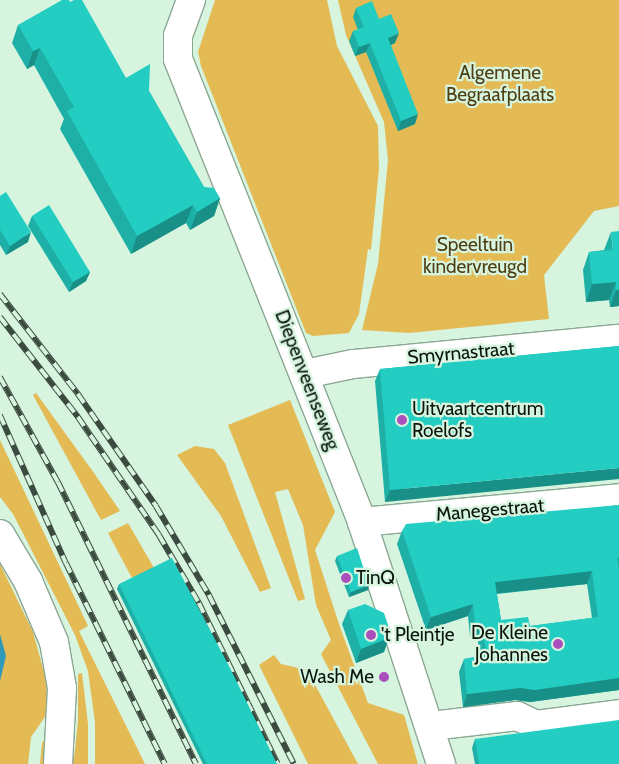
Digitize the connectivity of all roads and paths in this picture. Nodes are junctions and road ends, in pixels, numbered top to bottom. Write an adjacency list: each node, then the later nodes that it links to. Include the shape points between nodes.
1 (191, 0): 3 (street, Diepenveenseweg, via 178,36 178,59)
2 (619, 338): 3 (street, Smyrnastraat, via 352,364)
3 (305, 374): 5 (street, Diepenveenseweg)
4 (619, 498): 5 (street, Manegestraat)
5 (362, 522): 8 (street, Diepenveenseweg)
6 (0, 534): 9 (street, via 28,581 54,642 62,688)
7 (619, 714): 8 (street, via 536,725 517,716)
8 (431, 726): 10 (street, Diepenveenseweg)
9 (58, 764)
10 (441, 764)

